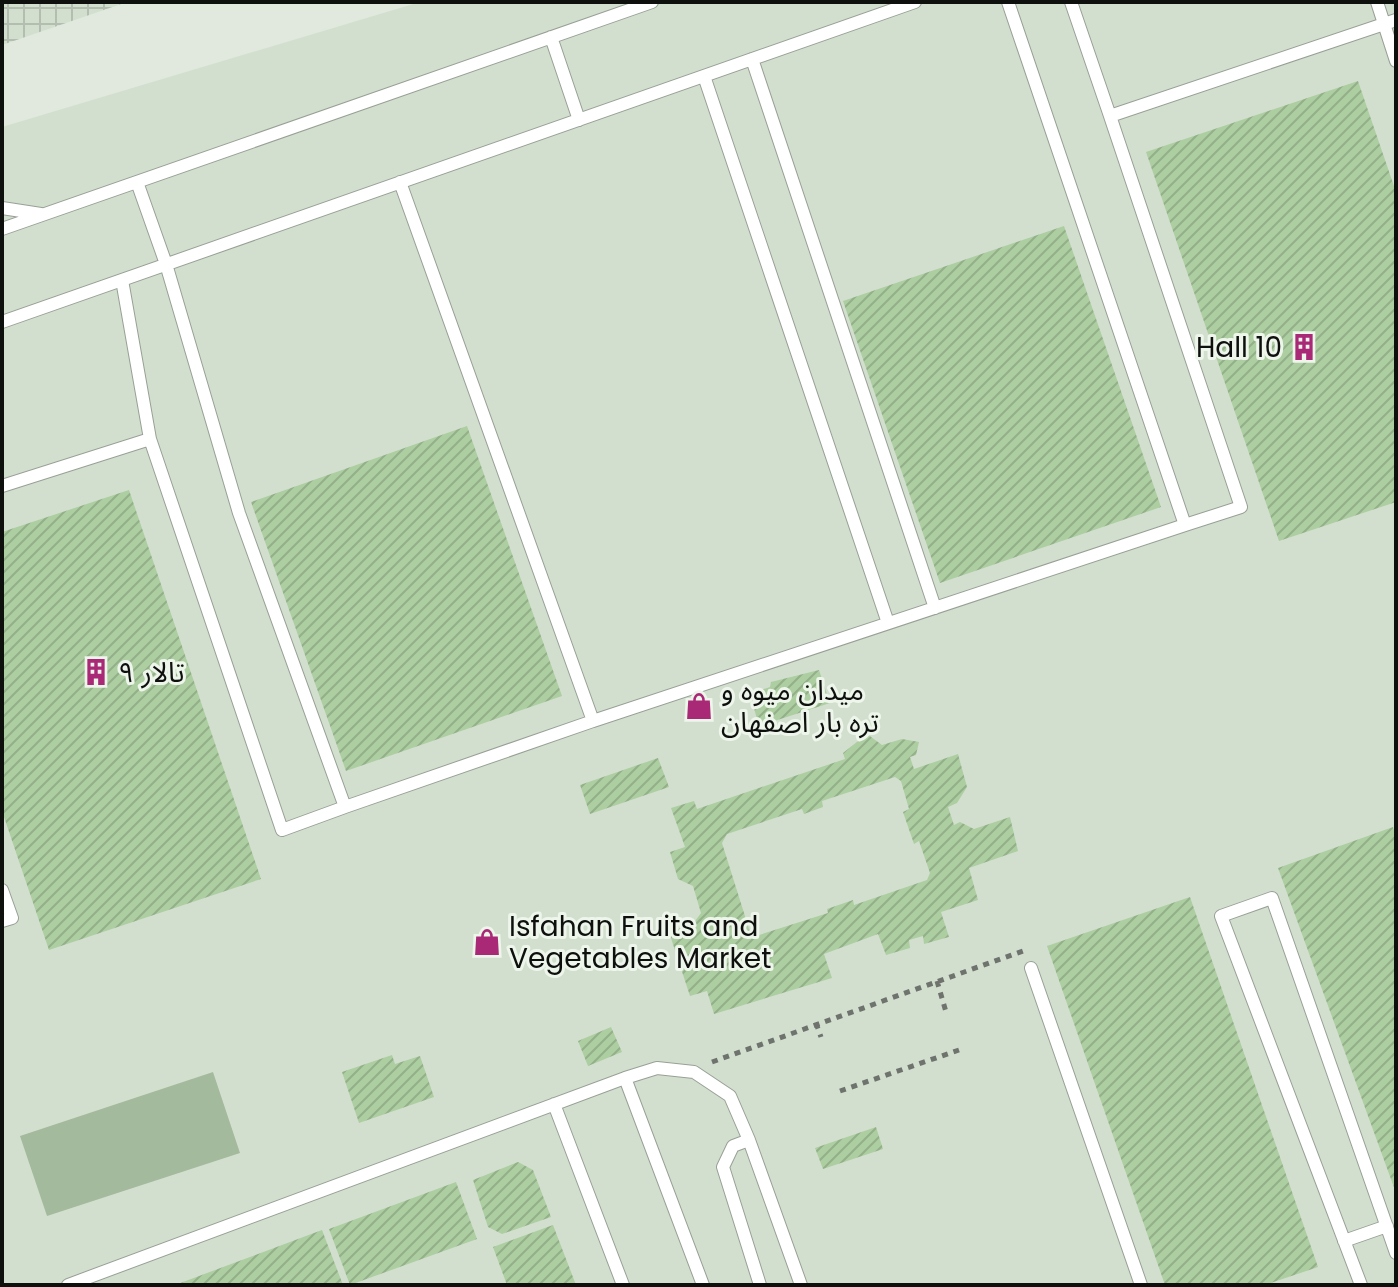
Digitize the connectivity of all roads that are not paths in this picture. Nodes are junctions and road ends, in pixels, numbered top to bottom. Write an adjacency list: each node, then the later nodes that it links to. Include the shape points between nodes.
1 (652, 2): 7 (lane)
2 (915, 2): 8 (lane)
3 (1008, 2): 23 (lane)
4 (1071, 2): 11 (lane)
5 (1377, 2): 6 (lane)
6 (1390, 22): 9 (lane); 11 (lane)
7 (551, 37): 12 (lane); 13 (lane)
8 (752, 59): 10 (lane); 24 (lane)
9 (1396, 61)
10 (704, 76): 12 (lane); 25 (lane)
11 (1110, 116): 23 (lane, via 1241,507)
12 (579, 120): 14 (lane)
13 (137, 182): 16 (lane); 18 (lane)
14 (400, 182): 18 (lane); 26 (lane)
15 (2, 208): 16 (lane)
16 (44, 214): 17 (lane)
17 (2, 229)
18 (166, 264): 19 (lane); 27 (lane, via 239,513)
19 (122, 280): 20 (lane); 21 (lane)
20 (2, 322)
21 (150, 439): 22 (lane); 27 (lane, via 282,830)
22 (2, 486)
23 (1185, 525): 24 (lane)
24 (935, 608): 25 (lane)
25 (888, 623): 26 (lane)
26 (593, 721): 27 (lane)
27 (345, 807)
28 (2, 890): 29 (lane, via 12,918)
29 (2, 921)
30 (1031, 968): 42 (lane)
31 (625, 1078): 32 (lane); 33 (lane, via 657,1068 694,1072 730,1096); 39 (lane)
32 (554, 1104): 37 (lane); 38 (lane)
33 (749, 1140): 40 (lane, via 733,1146 723,1167); 41 (lane)
34 (1387, 1226): 35 (lane); 35 (lane, via 1272,898 1221,916); 36 (lane)
35 (1344, 1241): 43 (lane)
36 (1396, 1253)
37 (68, 1285)
38 (623, 1285)
39 (703, 1285)
40 (760, 1285)
41 (801, 1285)
42 (1141, 1285)
43 (1361, 1285)

